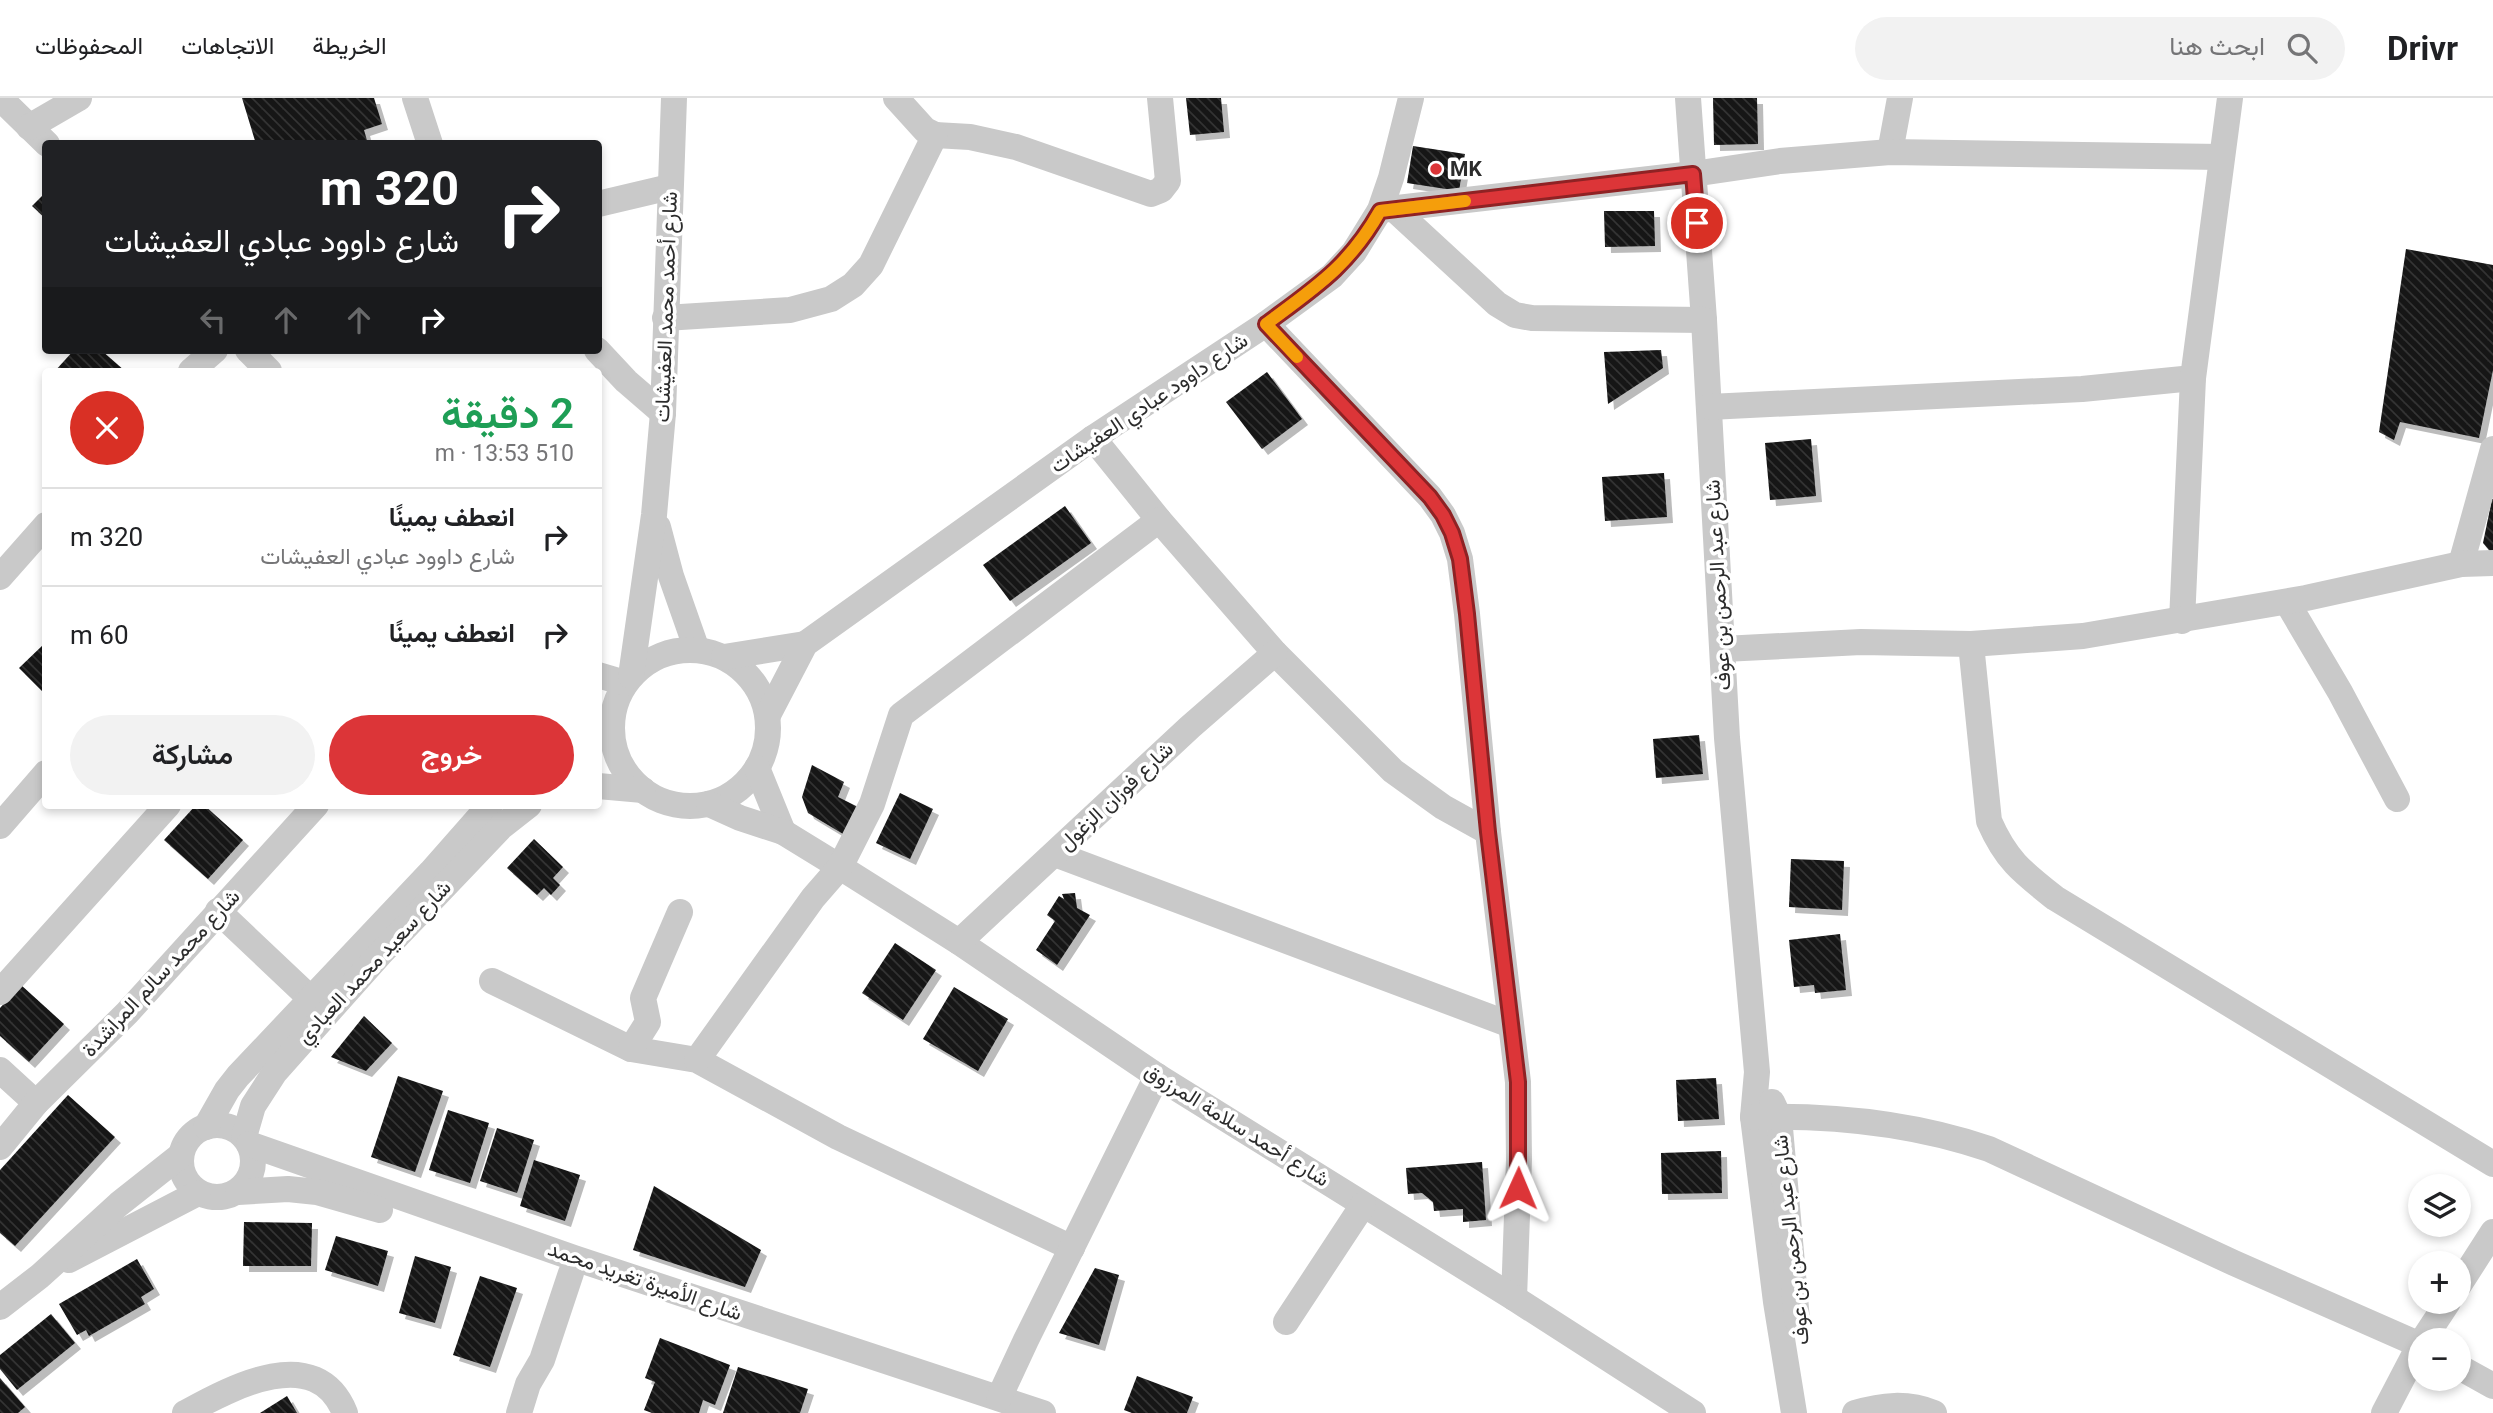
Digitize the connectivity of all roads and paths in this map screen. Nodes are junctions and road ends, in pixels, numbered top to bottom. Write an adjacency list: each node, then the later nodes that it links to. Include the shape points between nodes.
1 (0, 98): 11 (street)
2 (79, 98): 11 (street)
3 (415, 98): 13 (street)
4 (674, 98): 17 (street, شارع أحمد محمد العفيشات)
5 (895, 98): 12 (street)
6 (1160, 98): 12 (street, via 1168,181 1151,194 987,139)
7 (1410, 98): 19 (street, شارع داوود عبادي العفيشات)
8 (1688, 98): 16 (street, شارع عبد الرحمن بن عوف)
9 (1900, 98): 14 (street)
10 (2230, 98): 15 (street)
11 (38, 135)
12 (935, 135): 20 (street, via 871,265 853,285 831,299 790,310)
13 (429, 140)
14 (1890, 152): 15 (street); 16 (street)
15 (2221, 157): 28 (street)
16 (1693, 174): 19 (street); 21 (street, شارع عبد الرحمن بن عوف)
17 (670, 187): 18 (street); 20 (street, شارع أحمد محمد العفيشات)
18 (602, 203)
19 (1387, 210): 21 (street, via 1515,315); 22 (street, شارع داوود عبادي العفيشات, via 1332,276)
20 (665, 318): 30 (street, شارع أحمد محمد العفيشات)
21 (1704, 320): 29 (street, شارع عبد الرحمن بن عوف)
22 (1266, 324): 31 (street, شارع داوود عبادي العفيشات); 63 (street, via 1430,497 1452,533 1467,614)
23 (210, 354): 26 (street)
24 (252, 354): 27 (street)
25 (601, 354): 30 (street)
26 (194, 368)
27 (266, 368)
28 (2193, 378): 29 (street, via 2082,389); 40 (street)
29 (1709, 407): 43 (street, شارع عبد الرحمن بن عوف)
30 (663, 413): 33 (street, شارع أحمد محمد العفيشات)
31 (1093, 439): 34 (street); 41 (street, شارع داوود عبادي العفيشات)
32 (2493, 449): 37 (street)
33 (654, 515): 44 (street, شارع أحمد محمد العفيشات); 48 (street, شارع أحمد محمد العفيشات)
34 (1159, 520): 45 (street); 65 (street, via 901,715 872,804)
35 (42, 530): 38 (street)
36 (2493, 563): 37 (street)
37 (2462, 564): 39 (street)
38 (0, 577)
39 (2287, 602): 40 (street); 55 (street)
40 (2182, 621): 42 (street, via 2083,636)
41 (805, 644): 46 (street, شارع داوود عبادي العفيشات); 49 (street, شارع داوود عبادي العفيشات)
42 (1971, 644): 43 (street, via 1861,642); 83 (street, via 1989,821 2017,869 2055,898)
43 (1723, 649): 78 (street, شارع عبد الرحمن بن عوف, via 1757,1072)
44 (697, 650): 46 (street); 48 (street, via 667,653)
45 (1275, 653): 63 (street, via 1393,771); 64 (street, شارع فوزان الزغول)
46 (724, 657): 49 (street, via 749,677)
47 (602, 676): 48 (street)
48 (628, 679): 50 (street)
49 (768, 715): 51 (street, via 768,737)
50 (605, 733): 54 (street, via 623,768)
51 (757, 768): 56 (street, via 732,794); 62 (street)
52 (42, 778): 61 (street)
53 (602, 786): 54 (street)
54 (643, 790): 56 (street, via 675,804)
55 (2397, 799)
56 (709, 804): 62 (street, شارع أحمد سلامة المرزوق)
57 (164, 809): 70 (street)
58 (313, 809): 66 (street, شارع محمد سالم المراشدة)
59 (486, 809): 71 (street, شارع سعيد محمد العبادي)
60 (523, 809): 80 (street, شارع سعيد محمد العبادي, via 492,836 275,1072 256,1099)
61 (0, 826)
62 (783, 832): 65 (street, شارع أحمد سلامة المرزوق)
63 (1488, 832): 72 (street)
64 (1055, 854): 68 (street, شارع فوزان الزغول); 72 (street)
65 (839, 867): 68 (street, شارع أحمد سلامة المرزوق); 74 (street)
66 (218, 911): 71 (street); 77 (street, شارع محمد سالم المراشدة, via 127,1013)
67 (680, 912): 73 (street, via 643,998 648,1022)
68 (959, 942): 76 (street, شارع أحمد سلامة المرزوق)
69 (492, 981): 73 (street)
70 (0, 992)
71 (310, 998): 79 (street, شارع سعيد محمد العبادي, via 238,1076)
72 (1511, 1025): 92 (street, via 1518,1082 1519,1160)
73 (631, 1049): 74 (street)
74 (696, 1060): 88 (street, via 838,1137)
75 (0, 1070): 77 (street)
76 (1157, 1076): 86 (street, شارع أحمد سلامة المرزوق); 88 (street)
77 (36, 1103): 81 (street, شارع محمد سالم المراشدة)
78 (1766, 1117): 95 (street, via 1871,1122 1989,1149); 105 (street, شارع عبد الرحمن بن عوف, via 1776,1302); 106 (street, شارع عبد الرحمن بن عوف)
79 (206, 1127): 80 (street, via 226,1126); 82 (street, via 190,1138)
80 (247, 1140): 84 (street, via 253,1154 251,1175); 99 (street, شارع الأميرة تغريد محمد)
81 (0, 1147)
82 (181, 1156): 85 (street, via 184,1177); 91 (street, via 119,1203)
83 (2493, 1164)
84 (238, 1192): 85 (street, via 218,1198); 90 (street, شارع الأميرة تغريد محمد, via 317,1192)
85 (198, 1193): 91 (street)
86 (1363, 1205): 92 (street, شارع أحمد سلامة المرزوق); 94 (street)
87 (2493, 1231): 89 (street)
88 (1072, 1248): 99 (street)
89 (2471, 1266)
90 (563, 1270): 99 (street, شارع الأميرة تغريد محمد); 102 (street, via 530,1356)
91 (40, 1276): 93 (street)
92 (1514, 1298): 104 (street, شارع أحمد سلامة المرزوق)
93 (2, 1301)
94 (1286, 1322)
95 (2408, 1338)
96 (2408, 1368): 109 (street)
97 (2471, 1374): 98 (street)
98 (2493, 1386)
99 (995, 1406): 103 (street, شارع الأميرة تغريد محمد)
100 (185, 1413): 101 (street, via 222,1393 276,1374 295,1374 329,1388)
101 (345, 1413)
102 (519, 1413)
103 (1043, 1413)
104 (1693, 1413)
105 (1794, 1413)
106 (1811, 1413)
107 (1855, 1413): 108 (street, via 1880,1405)
108 (1934, 1413)
109 (2384, 1413)

